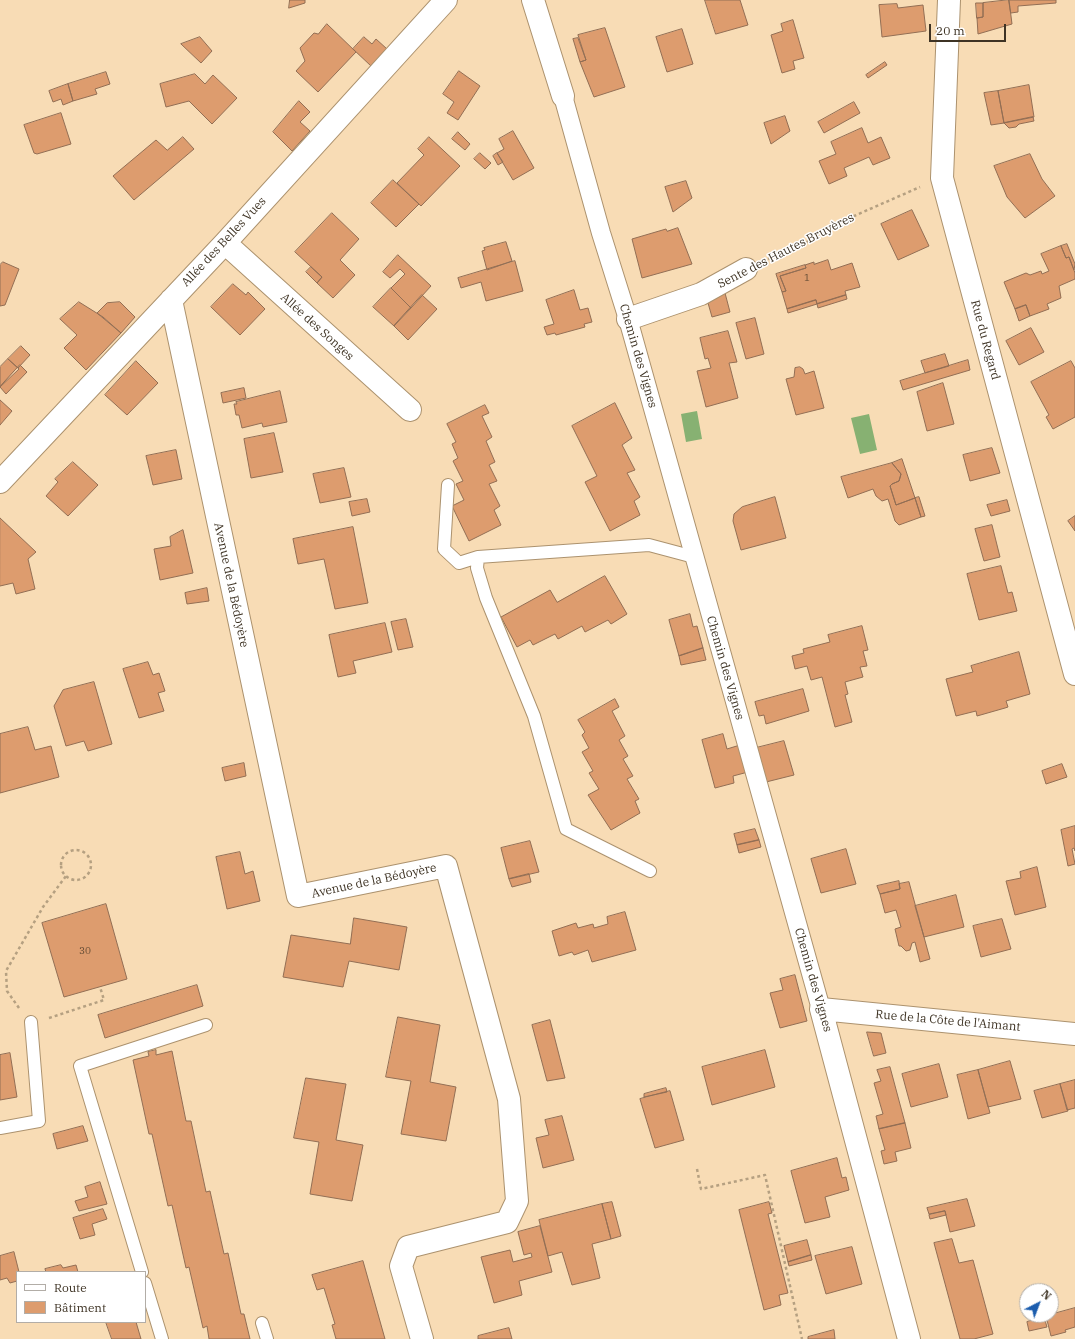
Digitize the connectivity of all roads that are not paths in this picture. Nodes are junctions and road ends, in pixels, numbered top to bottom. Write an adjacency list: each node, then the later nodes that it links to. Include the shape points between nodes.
1 (446, 0): 5 (street, Allée des Belles Vues)
2 (533, 0): 4 (street, Chemin des Vignes)
3 (949, 0): 14 (street, Rue du Regard, via 942,178)
4 (564, 96): 8 (street, Chemin des Vignes, via 601,233)
5 (225, 243): 7 (street, Allée des Belles Vues); 9 (street, Allée des Songes)
6 (746, 269): 8 (street, Sente des Hautes Bruyères, via 701,294)
7 (170, 300): 10 (street, Allée des Belles Vues); 26 (street, Avenue de la Bédoyère, via 298,896 446,866 509,1098 517,1201 507,1222 408,1247 401,1266)
8 (628, 319): 13 (street, Chemin des Vignes)
9 (410, 410)
10 (0, 482)
11 (448, 484): 12 (lane, via 444,549 459,563)
12 (478, 557): 13 (lane, via 648,544); 15 (lane, via 477,568 486,598 534,716 566,829)
13 (694, 557): 16 (street, Chemin des Vignes)
14 (1075, 674)
15 (650, 871)
16 (821, 1009): 19 (street, Rue de la Côte de l'Aimant); 27 (street, Chemin des Vignes)
17 (31, 1022): 20 (lane, via 39,1121)
18 (206, 1025): 21 (lane, via 80,1066)
19 (1075, 1034)
20 (0, 1128)
21 (142, 1271)
22 (146, 1286): 24 (lane)
23 (262, 1323): 25 (lane)
24 (162, 1339)
25 (267, 1339)
26 (422, 1339)
27 (909, 1339)

